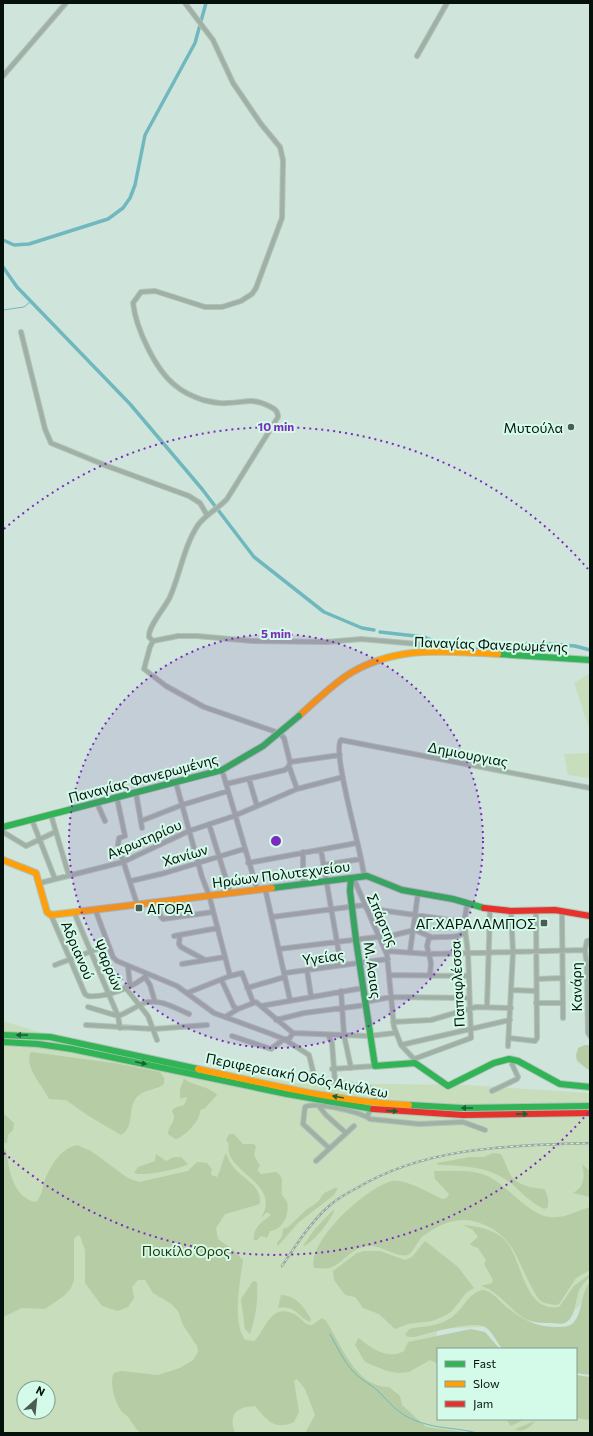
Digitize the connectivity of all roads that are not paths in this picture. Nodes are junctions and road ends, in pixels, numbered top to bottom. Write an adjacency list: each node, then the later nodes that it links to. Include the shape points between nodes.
1 (66, 3): 5 (street)
2 (185, 3): 7 (street, via 213,40 233,83 280,147 283,170 281,224 252,294 241,301 222,307 204,307 155,291 140,292 133,302 137,323 151,353 176,387 208,402 227,404 254,400 274,409 278,414 277,421 227,499)
3 (447, 3): 4 (street)
4 (417, 56)
5 (3, 76)
6 (21, 332): 7 (street, via 51,443 189,496 200,503)
7 (207, 515): 8 (street, via 197,527 169,598 150,630 149,637)
8 (153, 641): 9 (street, via 178,636 252,641 327,642 361,639 418,644); 12 (street, via 144,667 148,674 208,709 279,733 284,738)
9 (428, 652): 10 (main road, Παναγίας Φανερωμένης); 13 (main road, Παναγίας Φανερωμένης, bridge, via 388,656 369,663 343,678 264,746)
10 (590, 660)
11 (340, 755): 12 (street); 14 (street); 18 (street, Δημιουργιας, via 341,740)
12 (289, 764): 15 (street, via 285,770); 19 (street)
13 (222, 770): 16 (main road, Παναγίας Φανερωμένης); 17 (street)
14 (343, 777): 19 (street, Ακρωτηρίου); 38 (street)
15 (249, 779): 17 (street); 25 (street)
16 (176, 783): 21 (main road, Παναγίας Φανερωμένης); 24 (street)
17 (226, 784): 20 (street)
18 (590, 788)
19 (297, 789): 25 (street, Ακρωτηρίου)
20 (228, 791): 24 (street); 27 (street)
21 (136, 793): 22 (main road, Παναγίας Φανερωμένης); 30 (street)
22 (117, 798): 23 (main road, Παναγίας Φανερωμένης); 45 (street, via 125,836 118,840)
23 (97, 803): 26 (main road, Παναγίας Φανερωμένης); 29 (street)
24 (182, 805): 30 (street); 34 (street)
25 (257, 806): 27 (street, Ακρωτηρίου)
26 (51, 815): 28 (main road, Παναγίας Φανερωμένης); 36 (street)
27 (234, 816): 31 (street, Ακρωτηρίου); 39 (street)
28 (32, 820): 32 (main road, Παναγίας Φανερωμένης); 37 (street)
29 (104, 821)
30 (141, 821): 33 (street)
31 (209, 824): 34 (street, Ακρωτηρίου); 42 (street)
32 (3, 827)
33 (142, 828)
34 (189, 831): 45 (street, Ακρωτηρίου); 46 (street)
35 (3, 832): 37 (street, via 23,846)
36 (55, 832): 37 (street); 49 (street)
37 (41, 840): 52 (street)
38 (357, 843): 40 (street); 43 (street)
39 (244, 849): 42 (street, Χανίων); 47 (street)
40 (320, 850): 41 (street); 48 (street)
41 (303, 852): 47 (street); 55 (street)
42 (218, 857): 46 (street, Χανίων); 59 (street)
43 (361, 859): 48 (street); 50 (street)
44 (3, 860): 56 (main road, via 34,872 38,875)
45 (123, 862): 49 (street, Ακρωτηρίου); 53 (street)
46 (198, 863): 53 (street, Χανίων); 61 (street)
47 (248, 863): 58 (street)
48 (323, 865): 54 (street)
49 (69, 876): 52 (street, Ακρωτηρίου)
50 (364, 876): 51 (main road, Ηρώων Πολυτεχνείου); 60 (main road, Ηρώων Πολυτεχνείου)
51 (352, 877): 54 (main road, Ηρώων Πολυτεχνείου); 65 (street, Σπάρτης); 66 (main road, Μ. Ασιας)
52 (55, 879): 56 (street, Ακρωτηρίου)
53 (131, 881): 63 (street)
54 (325, 881): 55 (main road, Ηρώων Πολυτεχνείου); 68 (street)
55 (303, 883): 57 (main road, Ηρώων Πολυτεχνείου)
56 (40, 884): 76 (main road, via 47,912)
57 (265, 888): 58 (main road, Ηρώων Πολυτεχνείου); 78 (street)
58 (257, 889): 59 (main road, Ηρώων Πολυτεχνείου)
59 (230, 892): 61 (main road, Ηρώων Πολυτεχνείου)
60 (418, 893): 64 (main road, Ηρώων Πολυτεχνείου); 75 (street)
61 (209, 895): 62 (main road, Ηρώων Πολυτεχνείου); 72 (street)
62 (156, 902): 63 (main road, Ηρώων Πολυτεχνείου); 72 (street, via 163,919)
63 (137, 904): 67 (main road, Ηρώων Πολυτεχνείου)
64 (467, 904): 69 (main road, Ηρώων Πολυτεχνείου); 79 (street, Παπαφλέσσα)
65 (365, 906): 66 (street); 75 (street); 85 (street, Σπάρτης)
66 (352, 907): 68 (street); 87 (main road, Μ. Ασιας)
67 (95, 909): 71 (main road, Ηρώων Πολυτεχνείου); 90 (street)
68 (331, 910): 78 (street); 89 (street)
69 (490, 910): 73 (main road, Ηρώων Πολυτεχνείου); 97 (street)
70 (536, 910): 73 (main road, Ηρώων Πολυτεχνείου); 74 (main road, Ηρώων Πολυτεχνείου); 99 (street)
71 (74, 912): 76 (main road, Ηρώων Πολυτεχνείου); 95 (street, Ψαρρών)
72 (213, 912): 80 (street)
73 (511, 912): 98 (street)
74 (562, 912): 77 (main road, Ηρώων Πολυτεχνείου); 94 (street)
75 (416, 914): 79 (street); 81 (street)
76 (51, 915): 104 (street, Αδριανού)
77 (590, 916)
78 (272, 917): 91 (street)
79 (464, 922): 82 (street, Παπαφλέσσα)
80 (218, 928): 83 (street); 102 (street)
81 (413, 931): 85 (street); 86 (street, via 418,930); 96 (street)
82 (465, 933): 86 (street, via 454,937); 100 (street, Παπαφλέσσα)
83 (180, 935): 84 (street); 105 (street, via 181,947)
84 (174, 936)
85 (378, 937): 87 (street); 93 (street, Σπάρτης)
86 (431, 937): 101 (street, via 427,946)
87 (356, 940): 89 (street); 106 (main road, Μ. Ασιας)
88 (590, 940): 92 (street, Κανάρη, via 587,941)
89 (337, 942): 91 (street); 109 (street)
90 (108, 945): 95 (street); 111 (street, via 113,957)
91 (279, 949): 113 (street)
92 (586, 950): 94 (street); 110 (street, Κανάρη)
93 (386, 951): 96 (street); 103 (street, Σπάρτης)
94 (563, 951): 99 (street); 119 (street)
95 (91, 952): 104 (street); 130 (street, Ψαρρών)
96 (410, 952): 101 (street)
97 (489, 952): 98 (street); 100 (street); 143 (street)
98 (513, 952): 99 (street); 127 (street)
99 (537, 952): 120 (street)
100 (468, 953): 101 (street); 118 (street, Παπαφλέσσα)
101 (429, 954): 117 (street)
102 (226, 957): 105 (street); 116 (street)
103 (388, 959): 106 (street, Υγείας); 114 (street, Σπάρτης)
104 (70, 960): 108 (street); 130 (street, Αδριανού, via 85,994 91,996)
105 (206, 961): 107 (street)
106 (360, 963): 109 (street, Υγείας); 126 (main road, Μ. Ασιας)
107 (182, 964)
108 (55, 965)
109 (341, 965): 112 (street, Υγείας)
110 (589, 966): 121 (street, Κανάρη)
111 (128, 967): 115 (street); 123 (street)
112 (307, 970): 113 (street, Υγείας); 132 (street)
113 (285, 975): 125 (street, Υγείας); 135 (street)
114 (390, 975): 117 (street); 133 (street, Σπάρτης)
115 (146, 976): 123 (street); 131 (street, via 177,986); 136 (street)
116 (230, 976): 122 (street); 125 (street, via 242,974)
117 (430, 976): 118 (street)
118 (468, 976): 134 (street, Παπαφλέσσα)
119 (562, 978): 120 (street); 140 (street)
120 (537, 979): 129 (street)
121 (589, 980): 155 (street, Κανάρη)
122 (222, 981): 131 (street); 147 (street, via 231,1004)
123 (130, 985): 124 (street)
124 (125, 987): 130 (street); 141 (street)
125 (247, 988): 137 (street)
126 (363, 988): 128 (street); 138 (main road, Μ. Ασιας)
127 (512, 990): 129 (street); 146 (street)
128 (341, 991): 132 (street); 145 (street)
129 (536, 991): 139 (street)
130 (109, 993): 150 (street, Ψαρρών)
131 (187, 993): 151 (street, via 210,1011)
132 (311, 996): 135 (street)
133 (391, 997): 134 (street); 138 (street); 156 (street, Σπάρτης)
134 (468, 998): 148 (street, Παπαφλέσσα)
135 (290, 1000): 142 (street)
136 (155, 1002): 141 (street); 149 (street)
137 (253, 1002): 142 (street); 147 (street)
138 (365, 1003): 145 (street); 168 (main road, Μ. Ασιας)
139 (536, 1003): 140 (street); 170 (street, via 537,1040)
140 (562, 1003): 152 (street)
141 (139, 1006): 150 (street); 161 (street, via 148,1016)
142 (261, 1006): 153 (street)
143 (487, 1006): 146 (street); 148 (street)
144 (88, 1007): 150 (street)
145 (342, 1008): 153 (street); 166 (street)
146 (510, 1008): 154 (street)
147 (238, 1009): 151 (street)
148 (469, 1009): 156 (street, via 432,1020); 160 (street, Παπαφλέσσα)
149 (189, 1014)
150 (118, 1016): 159 (street, Ψαρρών)
151 (225, 1017): 171 (street)
152 (563, 1018)
153 (276, 1020): 162 (street)
154 (510, 1020): 160 (street); 170 (street)
155 (589, 1020): 169 (street, Κανάρη)
156 (393, 1022): 163 (street, Σπάρτης)
157 (207, 1024): 161 (street)
158 (86, 1025): 159 (street)
159 (120, 1028): 161 (street)
160 (470, 1028): 174 (street); 176 (street, Παπαφλέσσα, via 469,1039)
161 (154, 1029): 172 (street)
162 (293, 1033): 165 (street); 171 (street, via 289,1039)
163 (395, 1033): 168 (street); 174 (street, Σπάρτης)
164 (3, 1035): 186 (main road, Περιφερειακή Οδός Αιγάλεω, one-way to 164, via 462,1108 379,1104 290,1089 50,1037)
165 (328, 1035): 166 (street); 180 (street, via 332,1043)
166 (344, 1035): 168 (street); 179 (street)
167 (232, 1036): 171 (street, via 269,1048 273,1048)
168 (370, 1036): 178 (main road, Μ. Ασιας)
169 (589, 1036)
170 (509, 1038): 175 (street)
171 (284, 1039): 181 (street, via 309,1055)
172 (157, 1040)
173 (3, 1042): 188 (main road, Περιφερειακή Οδός Αιγάλεω, one-way to 188, via 69,1048 379,1110 462,1114)
174 (401, 1045): 176 (street, Σπάρτης, via 412,1058)
175 (508, 1046)
176 (417, 1059)
177 (513, 1060): 178 (main road, via 494,1063 448,1086 415,1063); 182 (main road, via 560,1084); 183 (street, via 512,1064 518,1078)
178 (375, 1066): 179 (street)
179 (351, 1068): 180 (street)
180 (332, 1069): 184 (street, via 336,1084 369,1088 374,1091)
181 (313, 1071)
182 (590, 1087)
183 (492, 1091)
184 (376, 1098)
185 (318, 1106): 189 (street, via 359,1113); 192 (street); 193 (street, via 305,1107 302,1124)
186 (590, 1106)
187 (370, 1112): 189 (street)
188 (590, 1113)
189 (367, 1117): 191 (street, via 374,1120 419,1124 463,1122)
190 (354, 1126): 192 (street)
191 (485, 1130)
192 (346, 1133): 193 (street)
193 (329, 1148): 194 (street)
194 (316, 1160)

